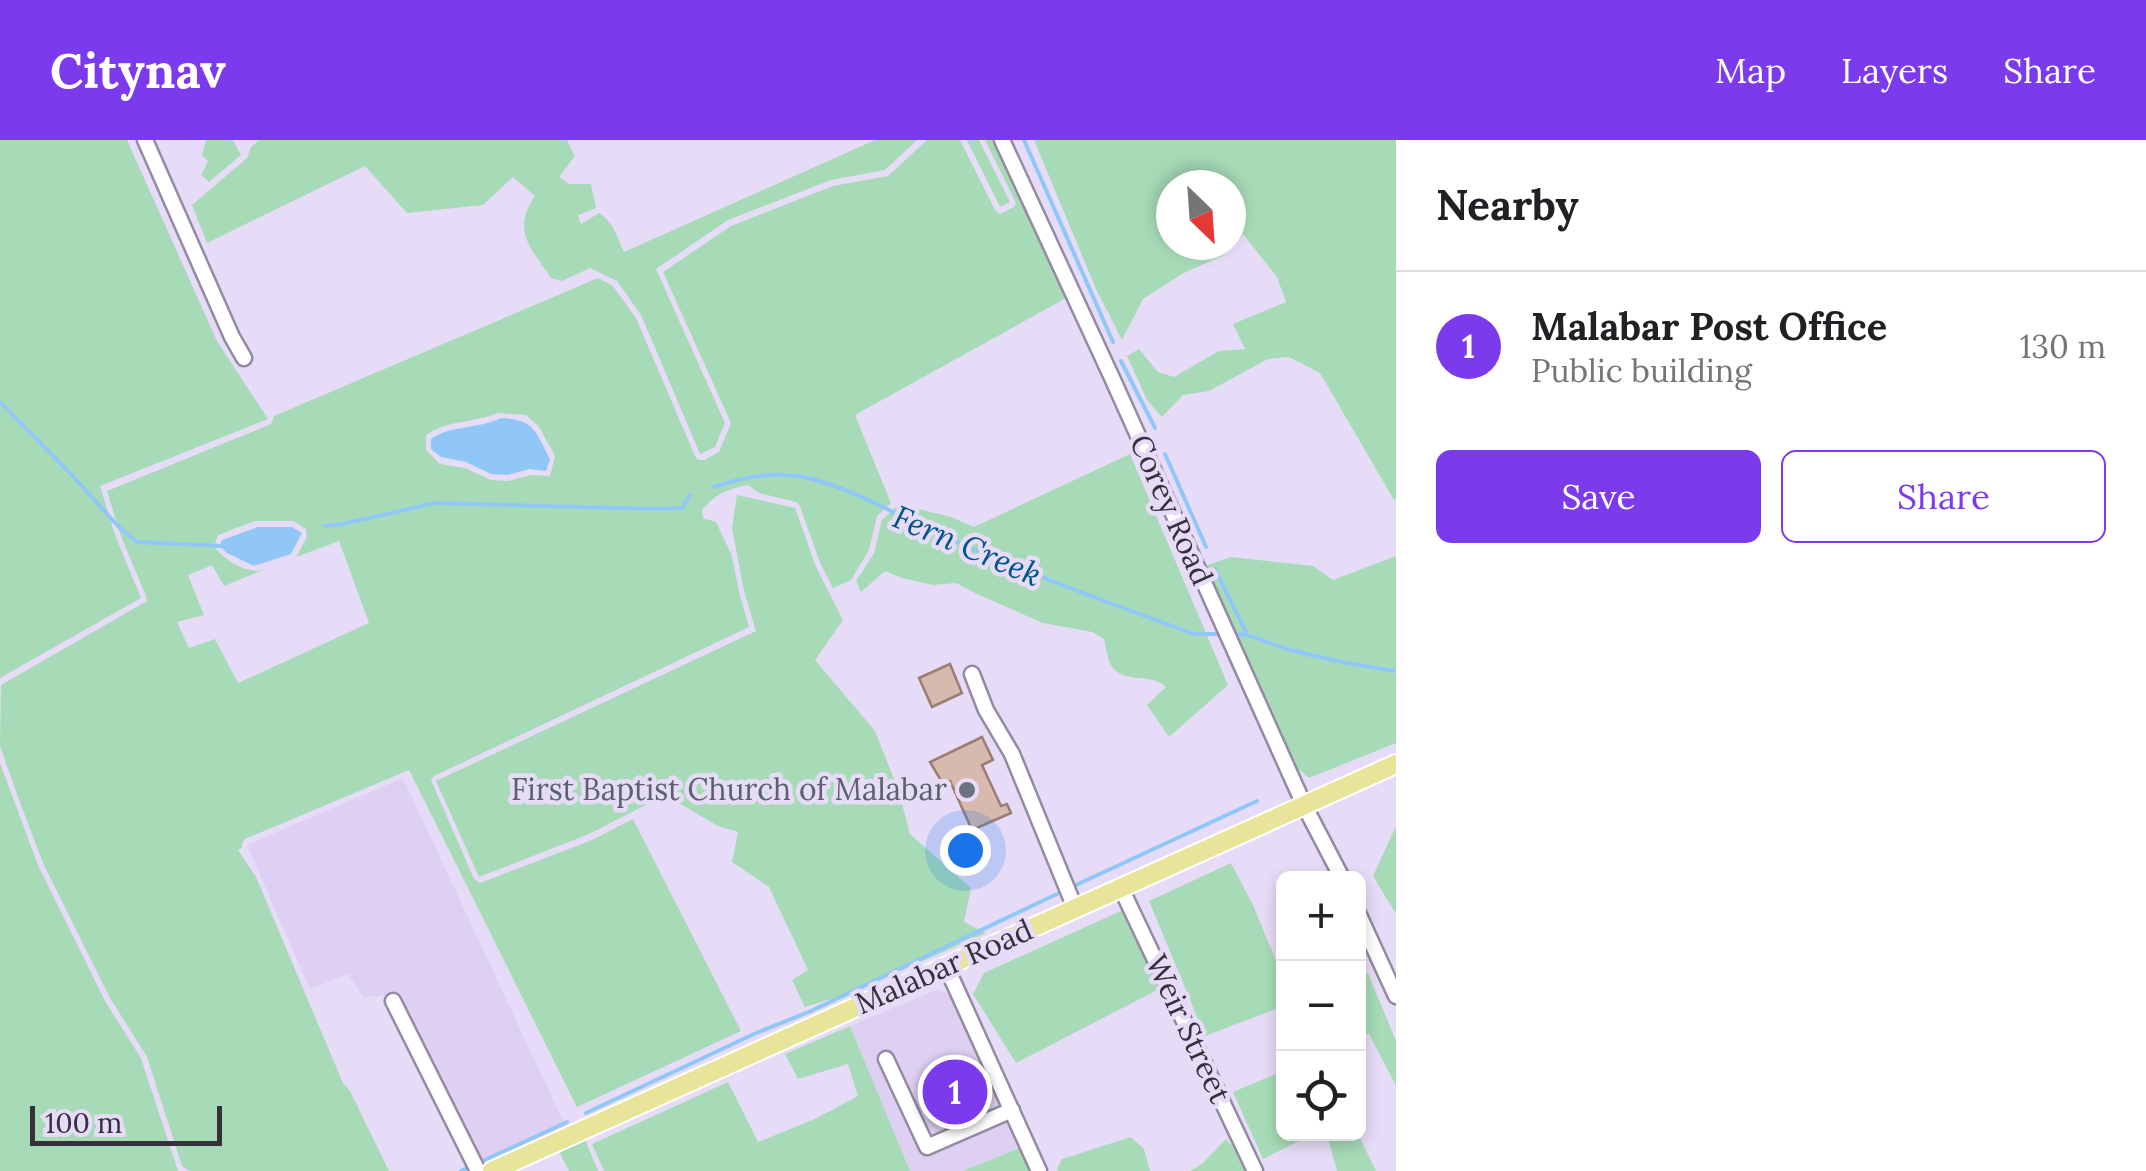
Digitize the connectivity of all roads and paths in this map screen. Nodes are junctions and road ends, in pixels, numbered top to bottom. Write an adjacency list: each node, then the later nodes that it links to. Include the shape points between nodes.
1 (144, 140): 3 (street)
2 (1002, 140): 6 (street, Corey Road)
3 (244, 358)
4 (972, 674): 9 (street)
5 (1396, 764): 6 (main road, Malabar Road)
6 (1304, 805): 7 (street, Corey Road); 8 (main road, Malabar Road)
7 (1338, 871)
8 (1121, 888): 9 (main road, Malabar Road); 19 (street, Weir Street)
9 (1075, 908): 11 (main road, Malabar Road)
10 (1366, 930): 12 (street)
11 (946, 966): 15 (street); 17 (main road, Malabar Road)
12 (1396, 996)
13 (392, 1001): 16 (street)
14 (886, 1059): 15 (street, via 926,1147)
15 (1012, 1110): 18 (street)
16 (478, 1171)
17 (492, 1171)
18 (1039, 1171)
19 (1255, 1171)

